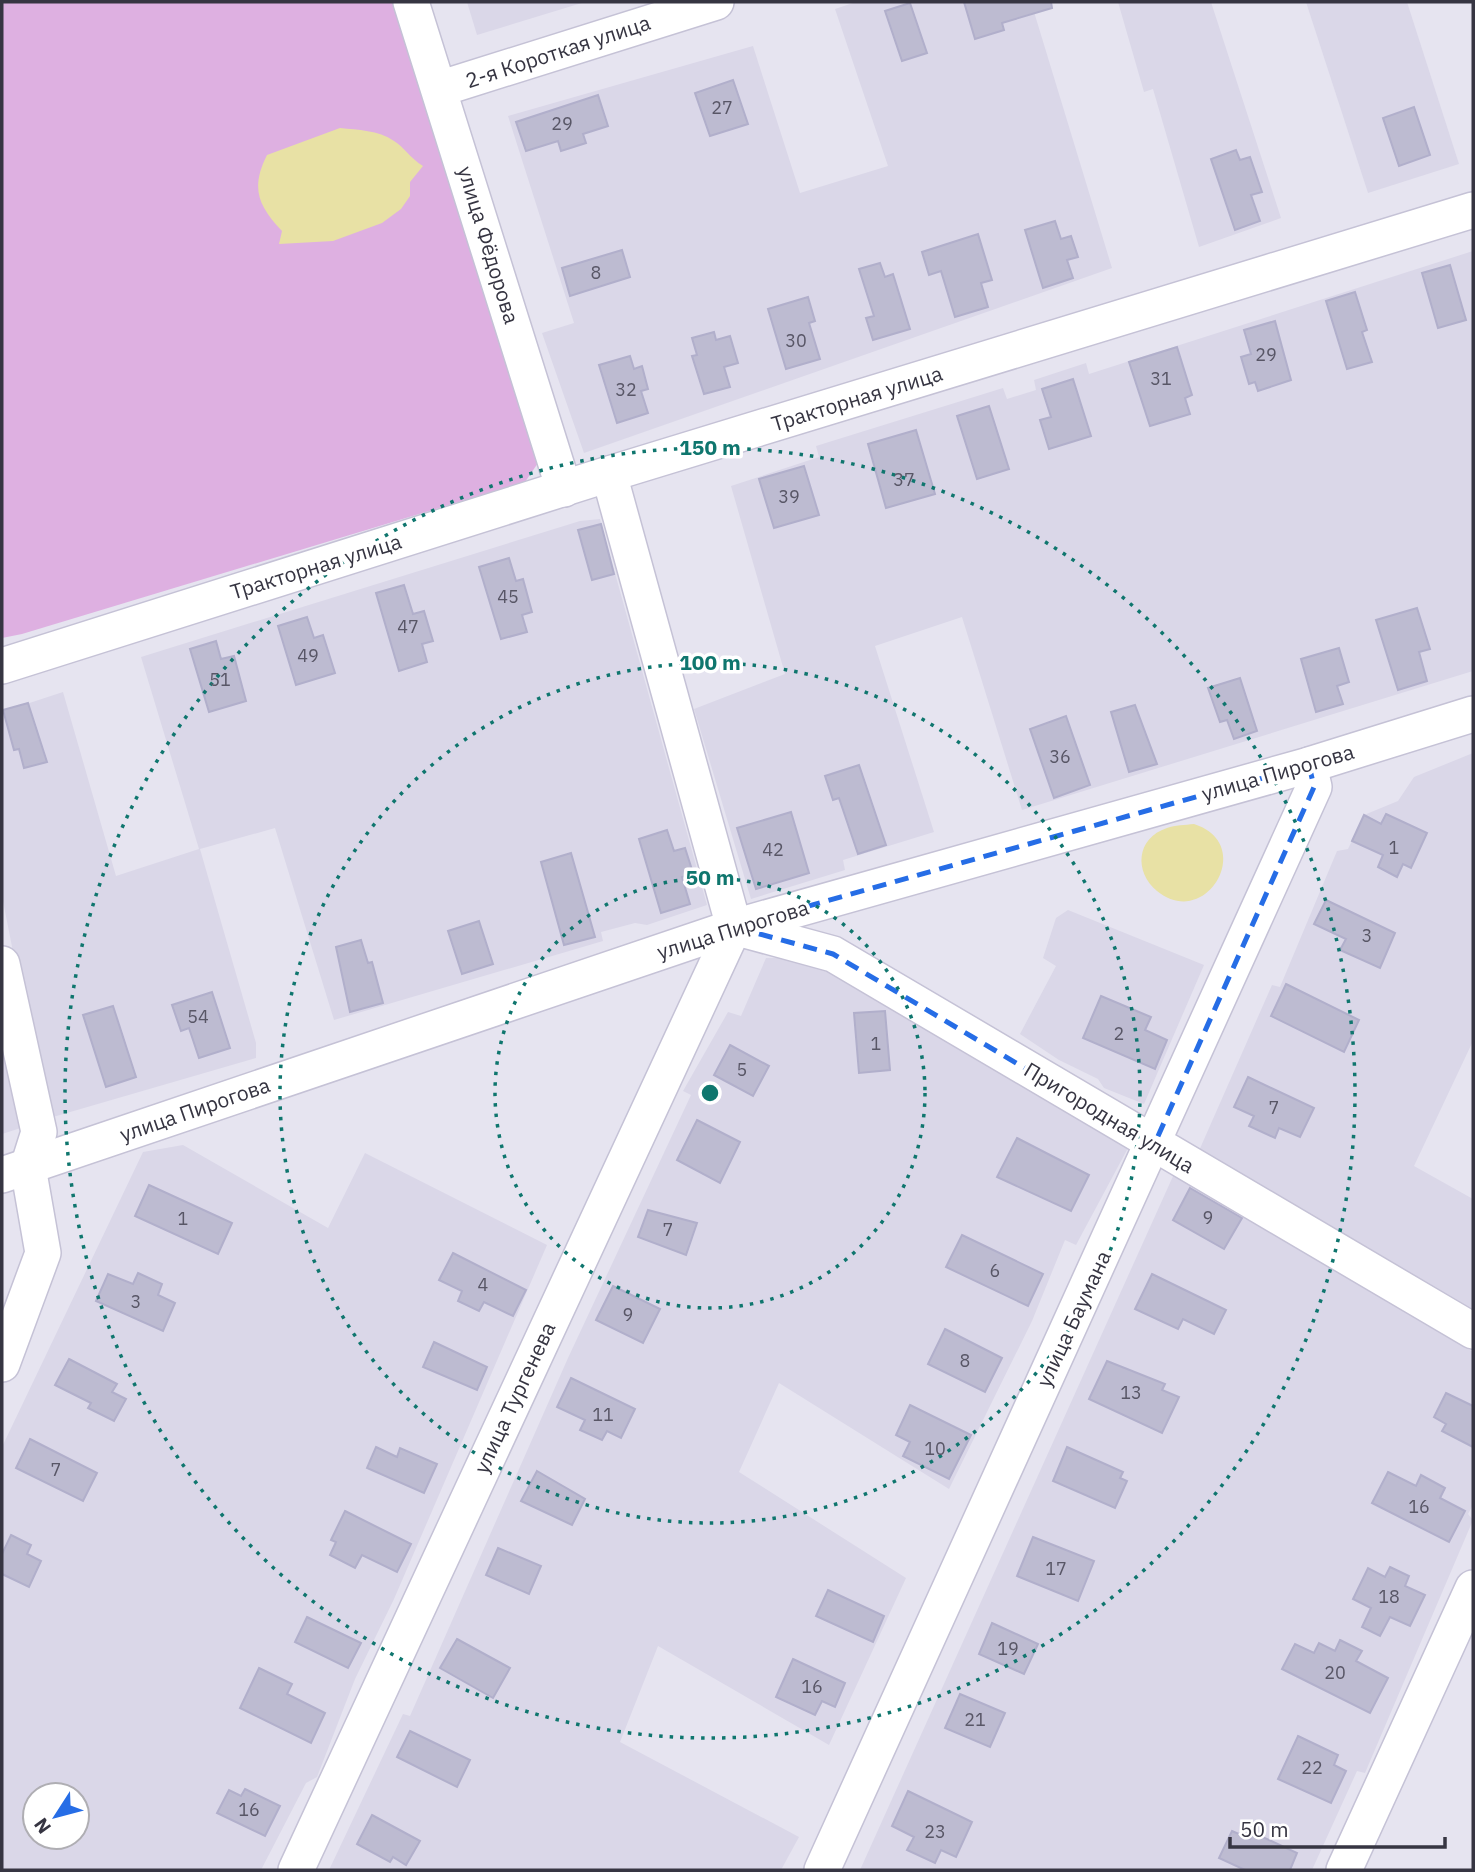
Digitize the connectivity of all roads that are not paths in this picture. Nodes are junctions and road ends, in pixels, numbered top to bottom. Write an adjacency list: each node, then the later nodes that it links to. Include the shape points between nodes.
1 (411, 2): 3 (street, улица Фёдорова)
2 (716, 2): 3 (street, 2-я Короткая улица)
3 (439, 89): 6 (street, улица Фёдорова)
4 (1473, 210): 5 (street, Тракторная улица)
5 (609, 474): 6 (street, Тракторная улица); 10 (street)
6 (564, 489): 7 (street, Тракторная улица)
7 (2, 666)
8 (1473, 714): 9 (street, улица Пирогова)
9 (1309, 765): 10 (street, улица Пирогова); 12 (street, улица Баумана, via 1314,787)
10 (734, 927): 12 (street, Пригородная улица, via 833,954); 13 (street, улица Пирогова); 17 (street, улица Тургенева)
11 (2, 964): 13 (street, via 39,1132)
12 (1154, 1145): 14 (street, Пригородная улица); 18 (street, улица Баумана)
13 (15, 1171): 15 (street, via 43,1253)
14 (1473, 1332)
15 (2, 1364)
16 (1473, 1588): 19 (street)
17 (296, 1870)
18 (822, 1870)
19 (1344, 1870)

